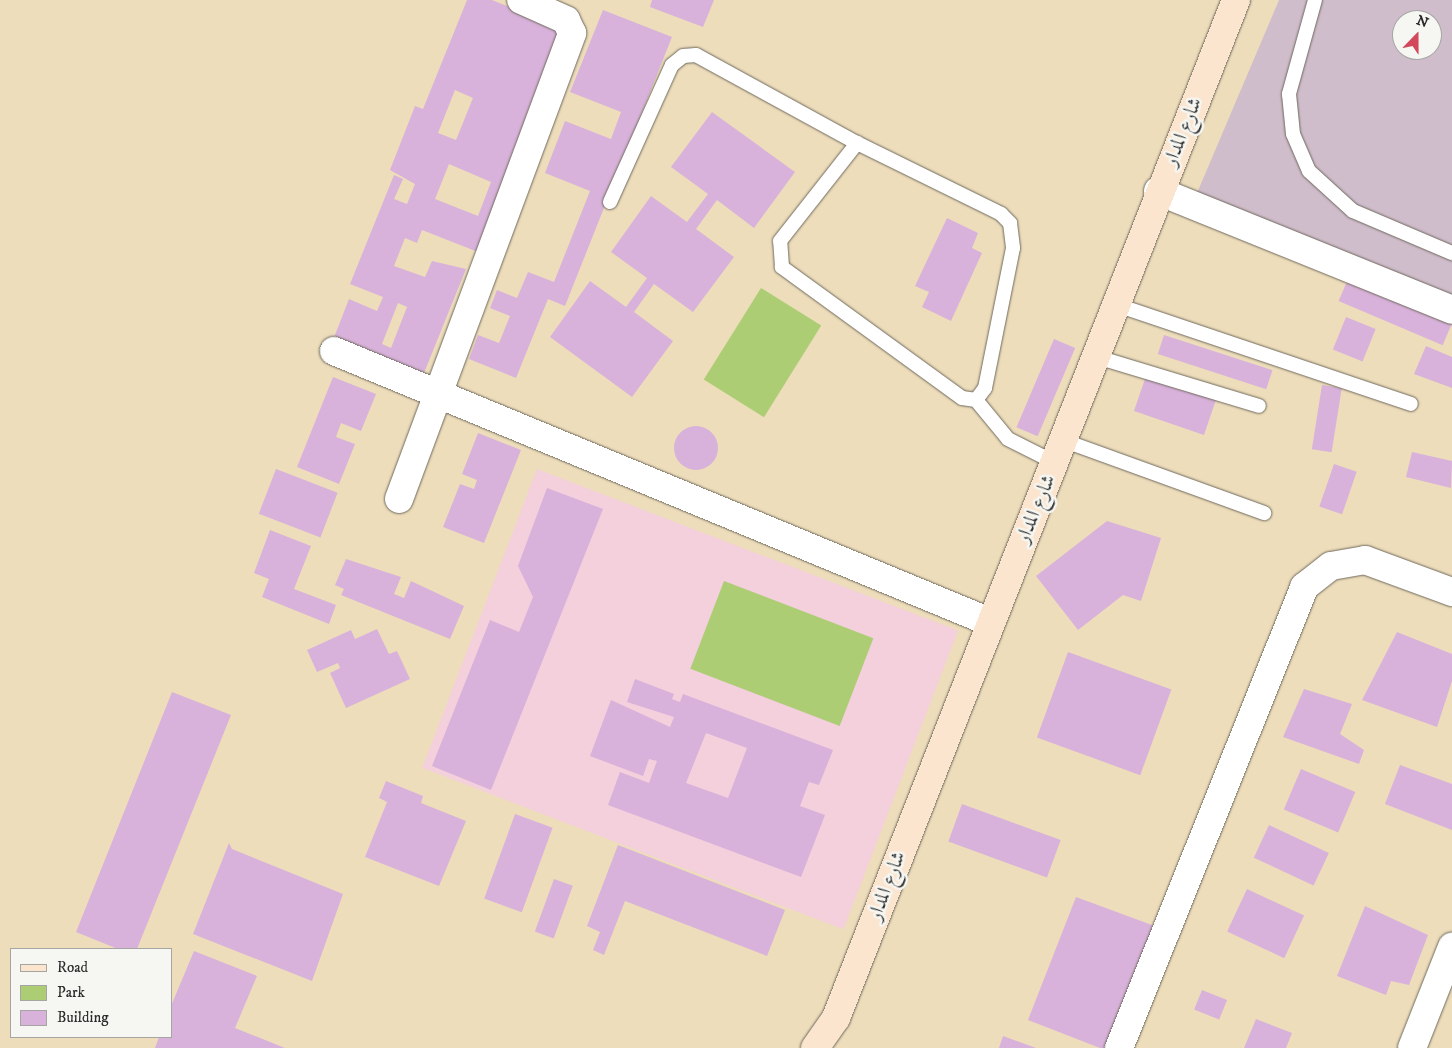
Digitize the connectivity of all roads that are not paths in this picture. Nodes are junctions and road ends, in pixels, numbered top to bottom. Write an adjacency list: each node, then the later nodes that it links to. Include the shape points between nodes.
1 (521, 0): 12 (street, via 566,20 572,33)
2 (1236, 0): 5 (main road, شارع المدار)
3 (1315, 0): 7 (lane, via 1289,94 1293,134 1309,170 1353,211)
4 (857, 143): 6 (lane, via 709,61 696,55 682,56 672,65); 13 (lane, via 1001,214 1010,223 1013,248 985,388); 13 (lane, via 780,242 782,267 962,398)
5 (1158, 192): 8 (main road, شارع المدار); 9 (street)
6 (610, 202)
7 (1452, 254)
8 (1117, 305): 11 (main road, شارع المدار); 14 (lane)
9 (1452, 310)
10 (334, 351): 12 (street)
11 (1097, 357): 15 (lane); 16 (main road, شارع المدار)
12 (437, 397): 17 (street); 20 (street)
13 (976, 400): 16 (lane, via 1008,440)
14 (1412, 404)
15 (1259, 406)
16 (1061, 452): 18 (lane); 20 (main road, شارع المدار)
17 (399, 499)
18 (1264, 513)
19 (1452, 592): 25 (street, via 1365,560 1331,566 1304,587)
20 (990, 622): 22 (main road, شارع المدار)
21 (1452, 947): 26 (street)
22 (836, 1018): 23 (main road, شارع المدار); 24 (main road, شارع المدار)
23 (815, 1048)
24 (834, 1048)
25 (1120, 1048)
26 (1412, 1048)

